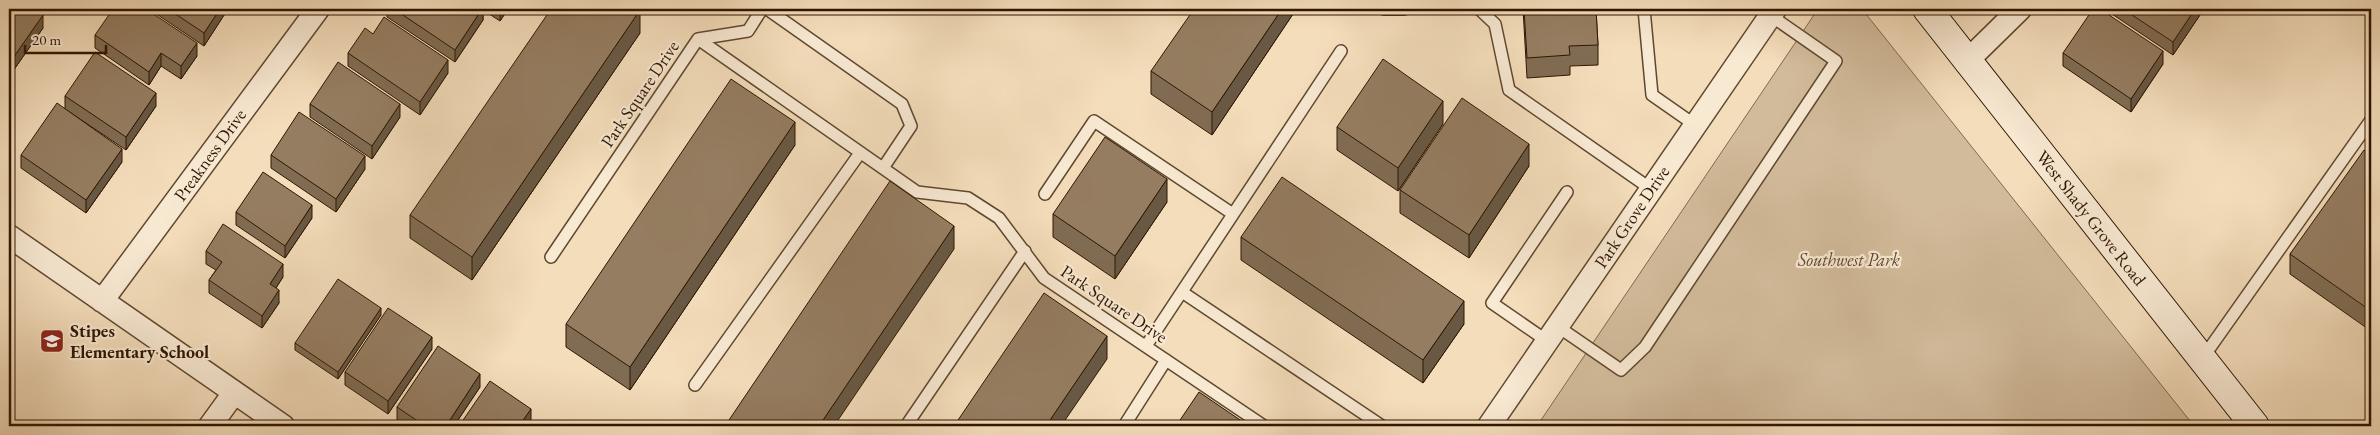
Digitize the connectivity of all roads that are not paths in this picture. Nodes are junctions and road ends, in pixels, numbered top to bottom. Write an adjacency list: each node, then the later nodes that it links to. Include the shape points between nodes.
1 (318, 9): 26 (street, Preakness Drive)
2 (762, 9): 11 (lane, via 748,31)
3 (766, 9): 17 (lane, via 902,104 911,126)
4 (1384, 9): 5 (lane)
5 (1404, 9)
6 (1479, 9): 18 (lane, via 1495,24 1509,90)
7 (1644, 9): 15 (lane, via 1652,95)
8 (1926, 9): 13 (main road, West Shady Grove Road)
9 (2020, 9): 13 (street)
10 (1769, 11): 15 (street, Park Grove Drive); 27 (lane, via 1836,61 1644,347 1621,370)
11 (698, 39): 16 (lane, Park Square Drive); 24 (lane, Park Square Drive)
12 (1341, 51): 21 (lane)
13 (1967, 61): 30 (main road, West Shady Grove Road)
14 (2371, 120): 30 (lane)
15 (1695, 125): 18 (street, Park Grove Drive)
16 (860, 153): 17 (lane, Park Square Drive); 31 (lane)
17 (883, 168): 23 (lane, Park Square Drive, via 916,192 968,198 999,218)
18 (1651, 189): 27 (street, Park Grove Drive)
19 (1567, 192): 27 (lane, via 1492,303)
20 (1045, 194): 21 (lane, via 1094,121)
21 (1234, 214): 25 (lane)
22 (9, 236): 26 (street)
23 (1025, 251): 28 (lane, Park Square Drive, via 1044,278); 35 (lane)
24 (551, 257)
25 (1182, 292): 28 (lane); 38 (lane)
26 (102, 301): 32 (street)
27 (1552, 334): 39 (street, Park Grove Drive)
28 (1146, 346): 29 (lane, Park Square Drive)
29 (1166, 360): 36 (lane, Park Square Drive); 37 (lane, Park Square Drive)
30 (2202, 360): 40 (main road, West Shady Grove Road)
31 (695, 385)
32 (234, 392): 33 (street); 34 (street)
33 (210, 426)
34 (283, 426)
35 (906, 426)
36 (1124, 426)
37 (1264, 426)
38 (1382, 426)
39 (1489, 426)
40 (2255, 426)

